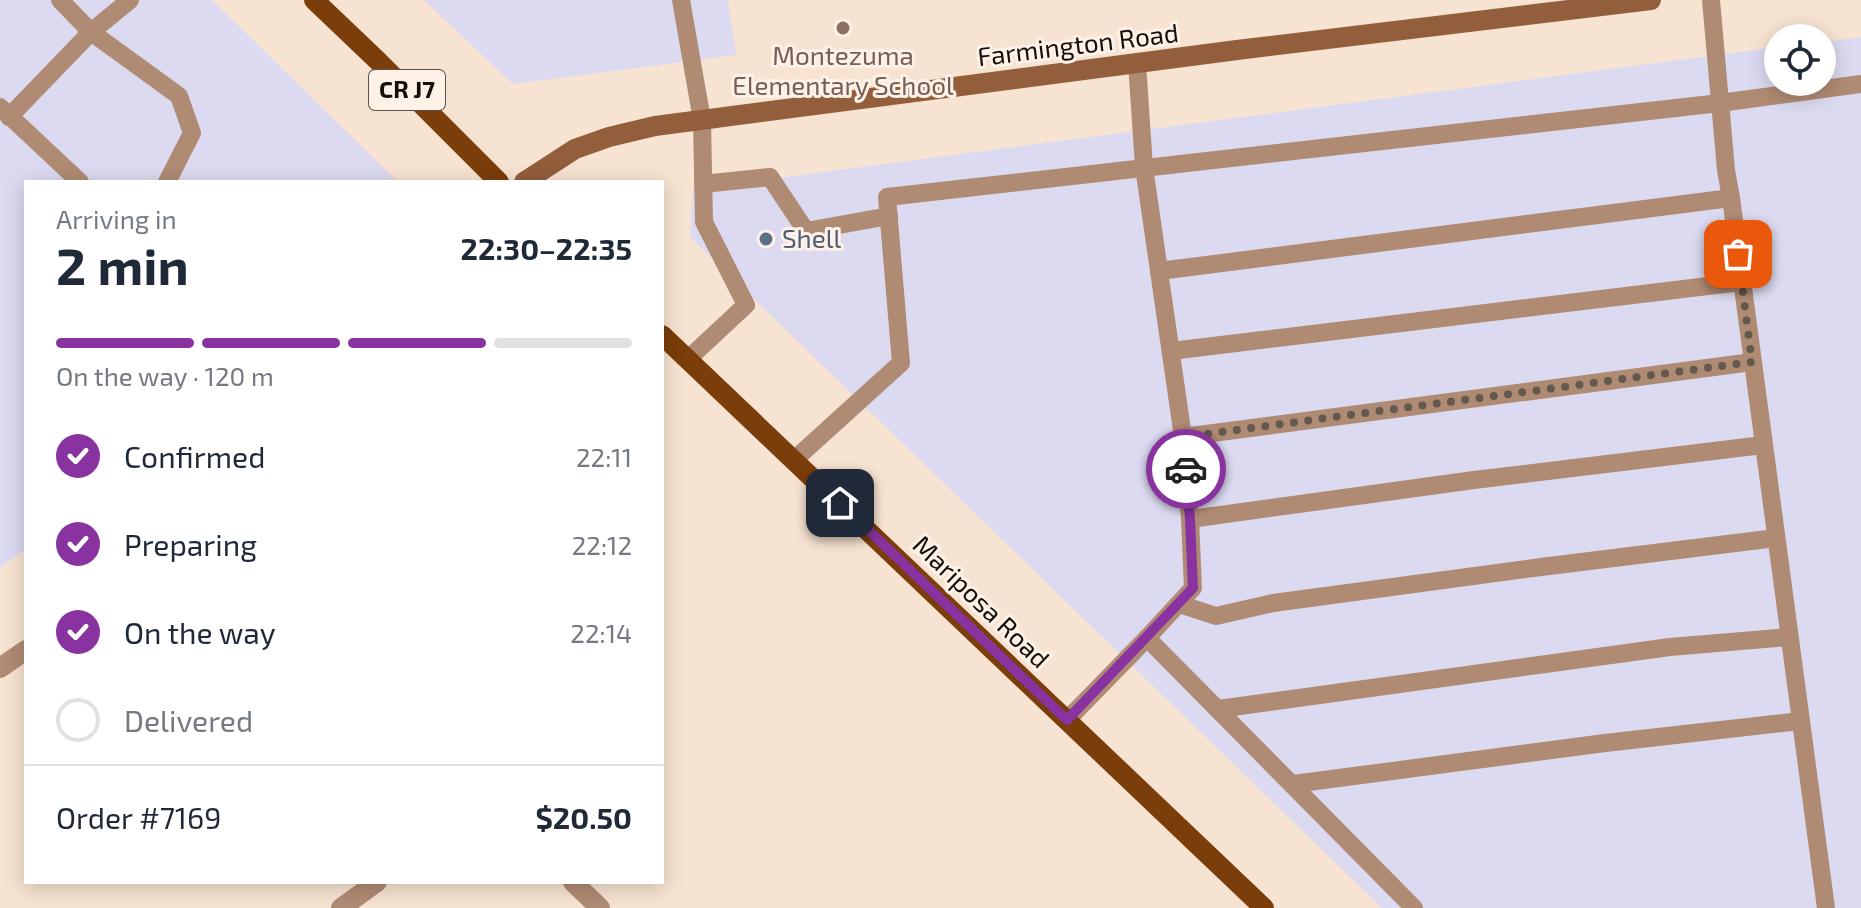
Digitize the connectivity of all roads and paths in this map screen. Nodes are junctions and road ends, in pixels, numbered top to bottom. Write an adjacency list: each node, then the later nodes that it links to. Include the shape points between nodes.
1 (60, 0): 8 (lane)
2 (130, 0): 8 (lane)
3 (314, 0): 17 (main road, CR J7)
4 (681, 0): 13 (lane)
5 (1711, 0): 11 (lane)
6 (1641, 1): 7 (main road, Farmington Road)
7 (1545, 6): 9 (main road, Farmington Road)
8 (91, 32): 12 (lane); 16 (lane, via 179,96 192,133)
9 (1137, 63): 13 (main road, Farmington Road); 14 (lane)
10 (1861, 84): 11 (lane)
11 (1720, 103): 14 (lane); 20 (lane)
12 (5, 112): 15 (lane)
13 (702, 120): 18 (main road, Farmington Road, via 609,137 575,149); 19 (lane)
14 (1144, 167): 21 (lane, via 887,197); 22 (lane)
15 (78, 180)
16 (168, 180)
17 (497, 180)
18 (527, 180)
19 (703, 184): 21 (lane, via 770,177 806,231); 26 (lane, via 704,222 746,305)
20 (1731, 198): 22 (lane); 23 (lane)
21 (889, 216): 30 (lane, via 901,363)
22 (1159, 271): 25 (lane)
23 (1741, 282): 25 (lane); 27 (lane)
24 (664, 337): 26 (main road, Mariposa Road)
25 (1171, 351): 28 (lane)
26 (688, 359): 30 (main road, Mariposa Road)
27 (1752, 362): 28 (lane); 29 (lane)
28 (1183, 437): 31 (lane)
29 (1763, 445): 31 (lane); 32 (lane)
30 (794, 460): 39 (main road, Mariposa Road)
31 (1190, 519): 33 (lane, via 1193,588)
32 (1776, 538): 33 (lane, via 1273,603 1216,616); 34 (lane)
33 (1179, 604): 35 (lane)
34 (1789, 637): 38 (lane, via 1670,647); 40 (lane)
35 (1147, 638): 38 (lane); 39 (lane)
36 (24, 651): 37 (street)
37 (0, 668)
38 (1218, 709): 41 (lane)
39 (1067, 720): 46 (main road, Mariposa Road)
40 (1800, 721): 41 (lane); 48 (lane)
41 (1293, 784): 47 (lane)
42 (374, 884): 44 (street)
43 (575, 884): 45 (street)
44 (341, 908)
45 (600, 908)
46 (1264, 908)
47 (1414, 908)
48 (1826, 908)

